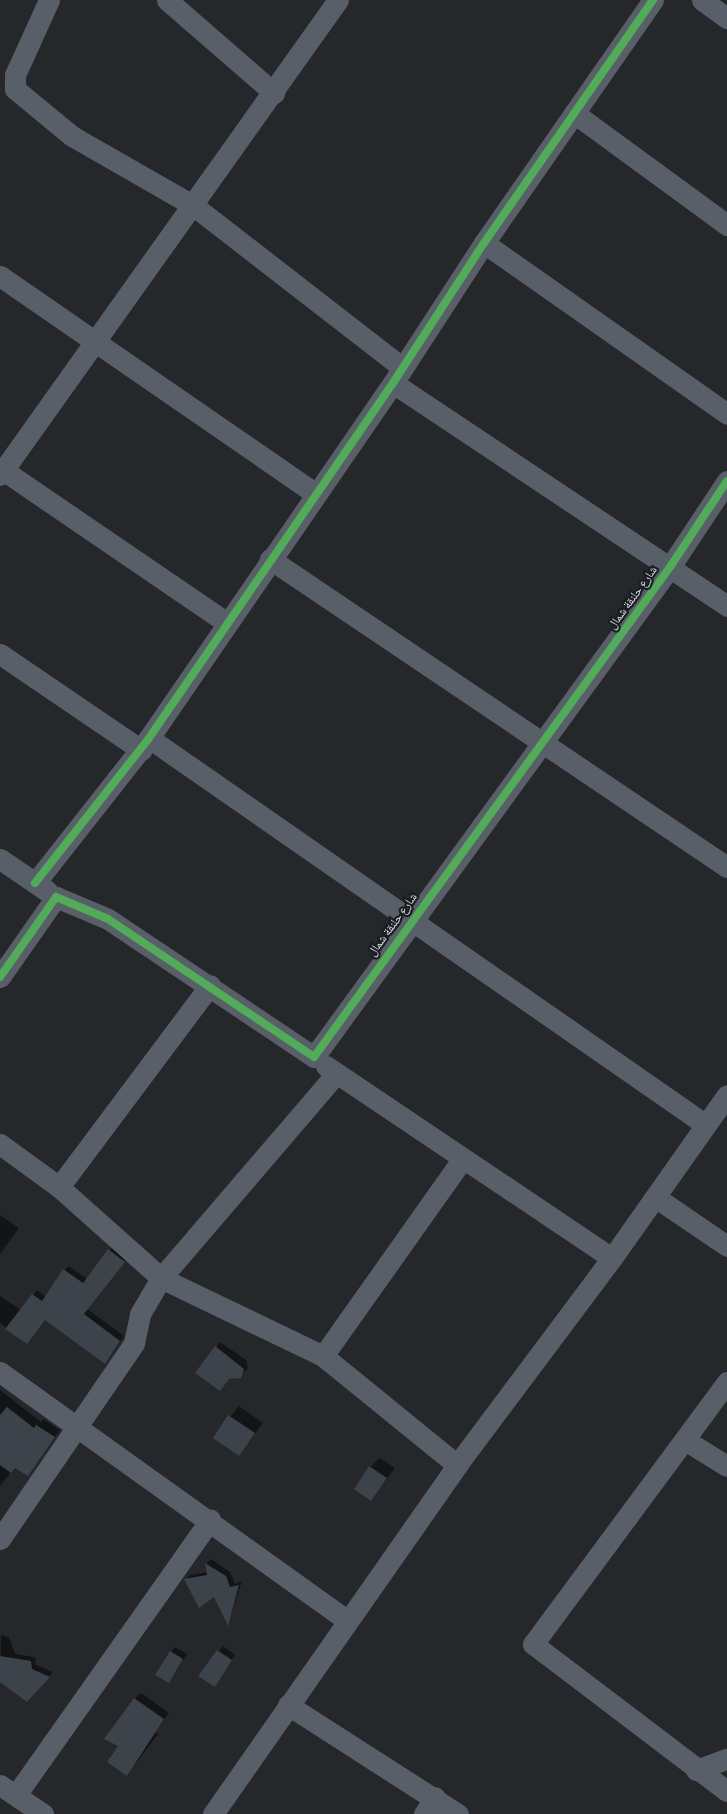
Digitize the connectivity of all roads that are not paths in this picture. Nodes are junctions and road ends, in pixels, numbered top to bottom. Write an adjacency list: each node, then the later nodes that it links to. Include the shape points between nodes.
1 (49, 0): 9 (street, via 16,75 15,90 72,136)
2 (167, 0): 7 (street)
3 (338, 0): 7 (street)
4 (653, 0): 8 (street)
5 (702, 0): 6 (street)
6 (727, 18)
7 (274, 93): 9 (street)
8 (574, 113): 10 (street); 11 (street)
9 (194, 206): 13 (street); 14 (street)
10 (727, 225)
11 (484, 243): 14 (street); 15 (street)
12 (0, 276): 13 (street)
13 (96, 341): 16 (street); 18 (street)
14 (398, 376): 18 (street); 20 (street)
15 (727, 414)
16 (1, 471): 22 (street)
17 (727, 481): 20 (street, شارع حلنقة شمال)
18 (315, 493): 19 (street)
19 (270, 559): 22 (street); 24 (street)
20 (670, 566): 21 (street); 24 (street, شارع حلنقة شمال)
21 (727, 606)
22 (227, 623): 25 (street)
23 (0, 654): 25 (street)
24 (540, 741): 27 (street); 30 (street, شارع حلنقة شمال)
25 (145, 744): 28 (street); 30 (street)
26 (0, 859): 28 (street)
27 (727, 867)
28 (35, 884): 29 (street)
29 (56, 897): 31 (street); 32 (street, via 108,919)
30 (410, 920): 33 (street, شارع حلنقة شمال); 36 (street)
31 (0, 976)
32 (210, 985): 33 (street); 39 (street)
33 (314, 1057): 34 (street)
34 (336, 1074): 38 (street); 43 (street)
35 (727, 1095): 36 (street)
36 (706, 1125): 40 (street)
37 (0, 1144): 39 (street)
38 (462, 1160): 42 (street); 44 (street)
39 (59, 1187): 43 (street)
40 (655, 1197): 41 (street); 42 (street)
41 (727, 1246)
42 (612, 1258): 49 (street)
43 (161, 1278): 44 (street); 47 (street, via 140,1314 134,1343)
44 (323, 1356): 49 (street)
45 (0, 1372): 47 (street)
46 (727, 1382): 48 (street)
47 (79, 1428): 51 (street); 52 (street)
48 (685, 1440): 50 (street); 56 (street, via 533,1644)
49 (456, 1464): 53 (street)
50 (727, 1466)
51 (210, 1520): 53 (street); 57 (street)
52 (0, 1539)
53 (347, 1620): 54 (street)
54 (288, 1705): 59 (street); 61 (street)
55 (727, 1759): 56 (street)
56 (696, 1770): 58 (street)
57 (8, 1790): 60 (street)
58 (727, 1791)
59 (430, 1806): 62 (street)
60 (42, 1814)
61 (213, 1814)
62 (458, 1814)

